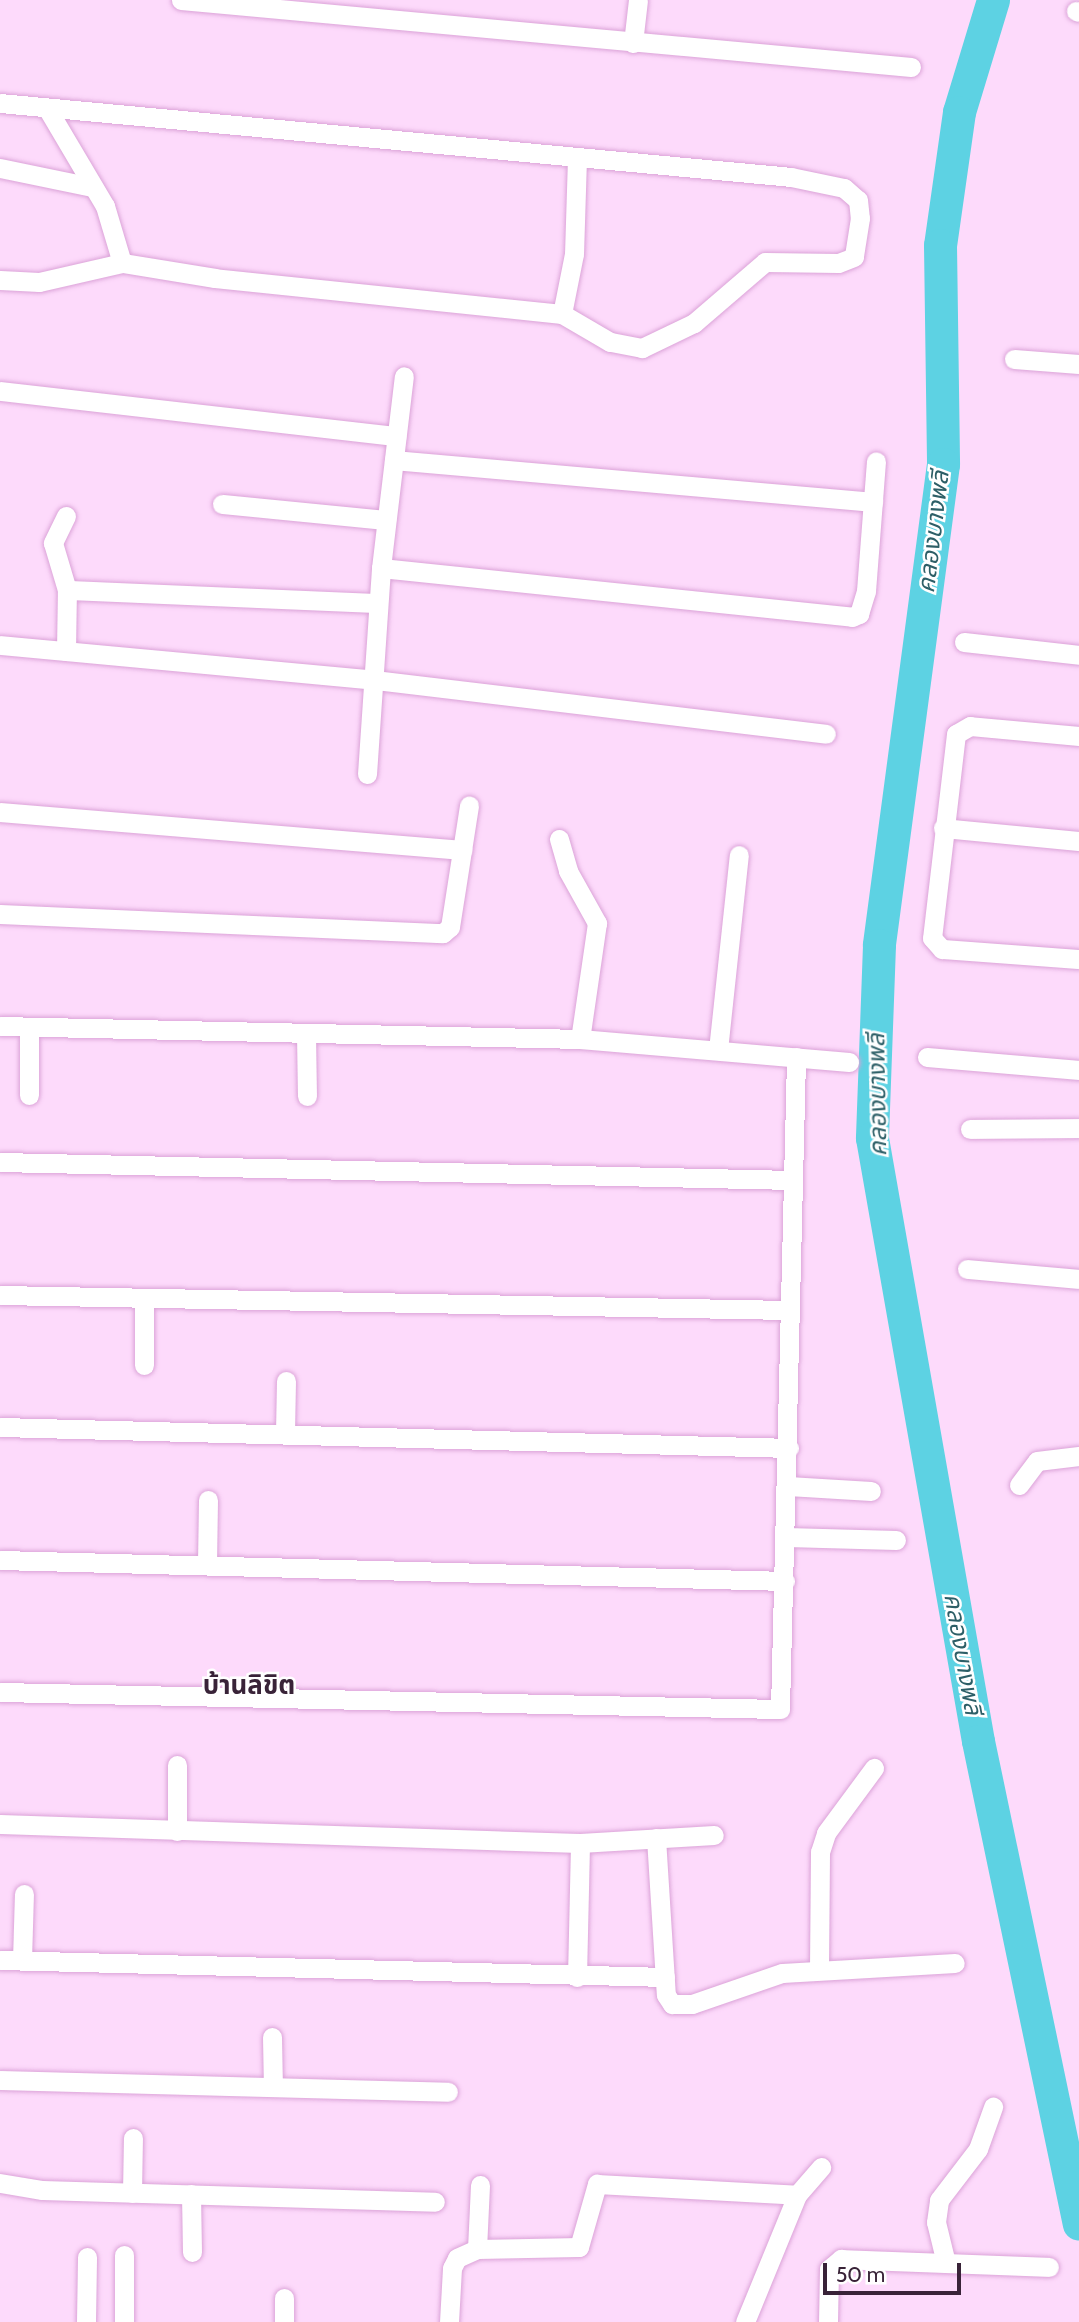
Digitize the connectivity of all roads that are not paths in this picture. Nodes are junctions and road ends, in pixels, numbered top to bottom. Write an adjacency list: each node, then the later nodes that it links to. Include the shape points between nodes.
1 (181, 0): 3 (street)
2 (638, 0): 3 (street)
3 (633, 43): 4 (street)
4 (911, 67)
5 (0, 103): 6 (street)
6 (47, 108): 7 (street); 9 (street)
7 (577, 159): 12 (street, via 574,254); 12 (street, via 791,177 844,188 858,201 860,218 854,257 838,263 765,262 694,323 642,348 610,342)
8 (0, 168): 9 (street)
9 (92, 187): 10 (street, via 105,206)
10 (122, 263): 11 (street, via 39,282); 12 (street, via 215,278)
11 (0, 280)
12 (562, 314)
13 (1014, 359): 14 (street)
14 (1079, 364)
15 (404, 376): 17 (street)
16 (0, 391): 17 (street)
17 (396, 436): 18 (street)
18 (394, 460): 20 (street); 23 (street)
19 (876, 461): 20 (street)
20 (873, 502): 24 (street, via 866,591 859,614 852,617)
21 (222, 504): 23 (street)
22 (66, 516): 25 (street, via 53,543)
23 (386, 520): 24 (street)
24 (381, 568): 26 (street)
25 (67, 590): 26 (street); 29 (street)
26 (379, 603): 31 (street)
27 (964, 642): 30 (street)
28 (0, 645): 29 (street)
29 (66, 651): 31 (street)
30 (1079, 655)
31 (375, 680): 32 (street); 34 (street)
32 (825, 734)
33 (1079, 736): 37 (street, via 961,727)
34 (368, 774)
35 (468, 805): 40 (street)
36 (0, 813): 40 (street)
37 (943, 828): 39 (street); 43 (street, via 935,946)
38 (559, 839): 47 (street, via 568,871 597,923)
39 (1079, 841)
40 (462, 850): 42 (street, via 450,927 443,933)
41 (739, 855): 48 (street)
42 (0, 914)
43 (1079, 959)
44 (0, 1026): 45 (street)
45 (29, 1027): 46 (street); 53 (street)
46 (306, 1034): 47 (street); 54 (street)
47 (580, 1039): 48 (street)
48 (718, 1050): 49 (street)
49 (796, 1057): 51 (street); 58 (street)
50 (927, 1057): 52 (street)
51 (849, 1062)
52 (1079, 1070)
53 (29, 1095)
54 (307, 1096)
55 (1079, 1128): 56 (street)
56 (970, 1129)
57 (0, 1162): 58 (street)
58 (792, 1180): 63 (street)
59 (967, 1269): 60 (street)
60 (1079, 1279)
61 (0, 1295): 62 (street)
62 (145, 1299): 63 (street); 64 (street)
63 (789, 1310): 68 (street)
64 (144, 1365)
65 (286, 1381): 67 (street)
66 (0, 1427): 67 (street)
67 (285, 1433): 68 (street)
68 (789, 1448): 71 (street)
69 (1079, 1456): 70 (street, via 1037,1461)
70 (1019, 1485)
71 (788, 1486): 72 (street); 74 (street)
72 (871, 1491)
73 (208, 1500): 77 (street)
74 (786, 1538): 75 (street); 78 (street)
75 (897, 1540)
76 (0, 1560): 77 (street)
77 (207, 1564): 78 (street)
78 (785, 1581): 79 (street, via 782,1704 776,1711)
79 (0, 1692)
80 (177, 1765): 83 (street)
81 (874, 1768): 91 (street, via 826,1833 820,1852)
82 (0, 1824): 83 (street)
83 (177, 1831): 86 (street)
84 (714, 1835): 85 (street)
85 (656, 1838): 86 (street); 93 (street)
86 (580, 1843): 92 (street)
87 (24, 1894): 89 (street)
88 (0, 1960): 89 (street)
89 (22, 1960): 92 (street)
90 (956, 1963): 91 (street)
91 (819, 1969): 93 (street, via 782,1973 681,2005 666,1995)
92 (577, 1977): 93 (street)
93 (665, 1978)
94 (272, 2037): 96 (street)
95 (0, 2080): 96 (street)
96 (272, 2087): 97 (street)
97 (448, 2092)
98 (993, 2107): 111 (street, via 978,2149 939,2200 936,2222)
99 (133, 2138): 103 (street)
100 (821, 2166): 105 (street)
101 (0, 2183): 103 (street, via 9,2188)
102 (480, 2185): 107 (street)
103 (132, 2193): 104 (street)
104 (191, 2194): 106 (street); 108 (street)
105 (797, 2195): 107 (street, via 597,2184 579,2247); 118 (street)
106 (435, 2202)
107 (477, 2249): 117 (street, via 466,2251 452,2268)
108 (192, 2252)
109 (124, 2255): 115 (street)
110 (87, 2257): 114 (street)
111 (946, 2263): 112 (street); 119 (street, via 833,2262)
112 (1049, 2267)
113 (284, 2298): 116 (street)
114 (86, 2322)
115 (124, 2322)
116 (284, 2322)
117 (449, 2322)
118 (745, 2322)
119 (828, 2322)

